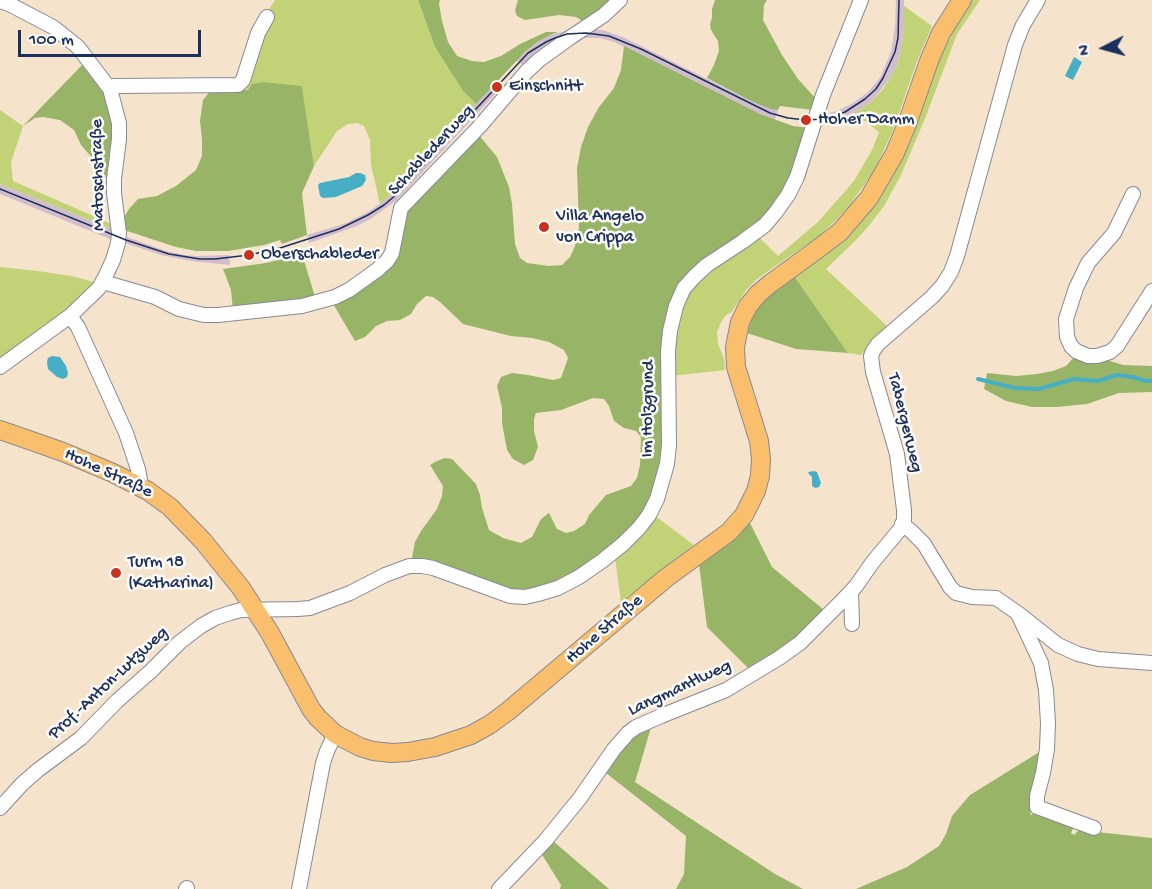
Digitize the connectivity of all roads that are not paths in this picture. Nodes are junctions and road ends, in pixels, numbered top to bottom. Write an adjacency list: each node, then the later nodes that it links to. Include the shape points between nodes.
1 (620, 0): 9 (street, Schablederweg, via 527,71 400,208 392,253 377,270 349,290 302,306 204,315)
2 (861, 0): 17 (street, Im Holzgrund, via 788,195 765,225 694,276 675,306 668,351 667,464 657,499 639,528 579,578 525,597 510,596 433,568 410,566 315,606)
3 (962, 0): 21 (main road, Hohe Straße, via 938,39 900,141 869,198 840,232 758,294 740,322 736,367 761,459 756,491 735,527 666,578 550,678 482,729 435,747 392,753 360,747)
4 (1038, 0): 15 (street, Tabergerweg, via 1015,45 951,272 932,297 878,344 871,356 897,454)
5 (0, 1): 7 (street, Matoschstraße, via 53,27 78,47)
6 (267, 17): 7 (street, via 238,85)
7 (110, 89): 9 (street, Matoschstraße, via 119,123 114,193 119,238)
8 (1133, 194): 10 (street, via 1114,232 1088,263 1076,288 1066,319 1071,346 1088,356 1110,352)
9 (103, 282): 11 (street, Matoschstraße)
10 (1152, 291)
11 (70, 316): 12 (street, Matoschstraße); 14 (street, via 126,433)
12 (0, 367)
13 (0, 430): 14 (main road, Hohe Straße)
14 (141, 486): 17 (main road, Hohe Straße, via 161,499 197,535)
15 (902, 524): 16 (street); 18 (street, via 924,544 956,593 996,598)
16 (851, 592): 19 (street); 25 (street, Langmantlweg, via 800,643 748,678 628,733 555,830)
17 (255, 610): 21 (main road, Hohe Straße, via 311,709); 22 (street, Prof.-Anton-Lutzweg, via 230,612 191,632 81,738 38,770)
18 (1019, 614): 20 (street, via 1058,645 1078,654); 23 (street, via 1041,663 1046,690 1047,749 1037,807)
19 (852, 624)
20 (1152, 663)
21 (335, 734): 24 (street, via 323,763)
22 (0, 808)
23 (1094, 828)
24 (299, 889)
25 (498, 889)

